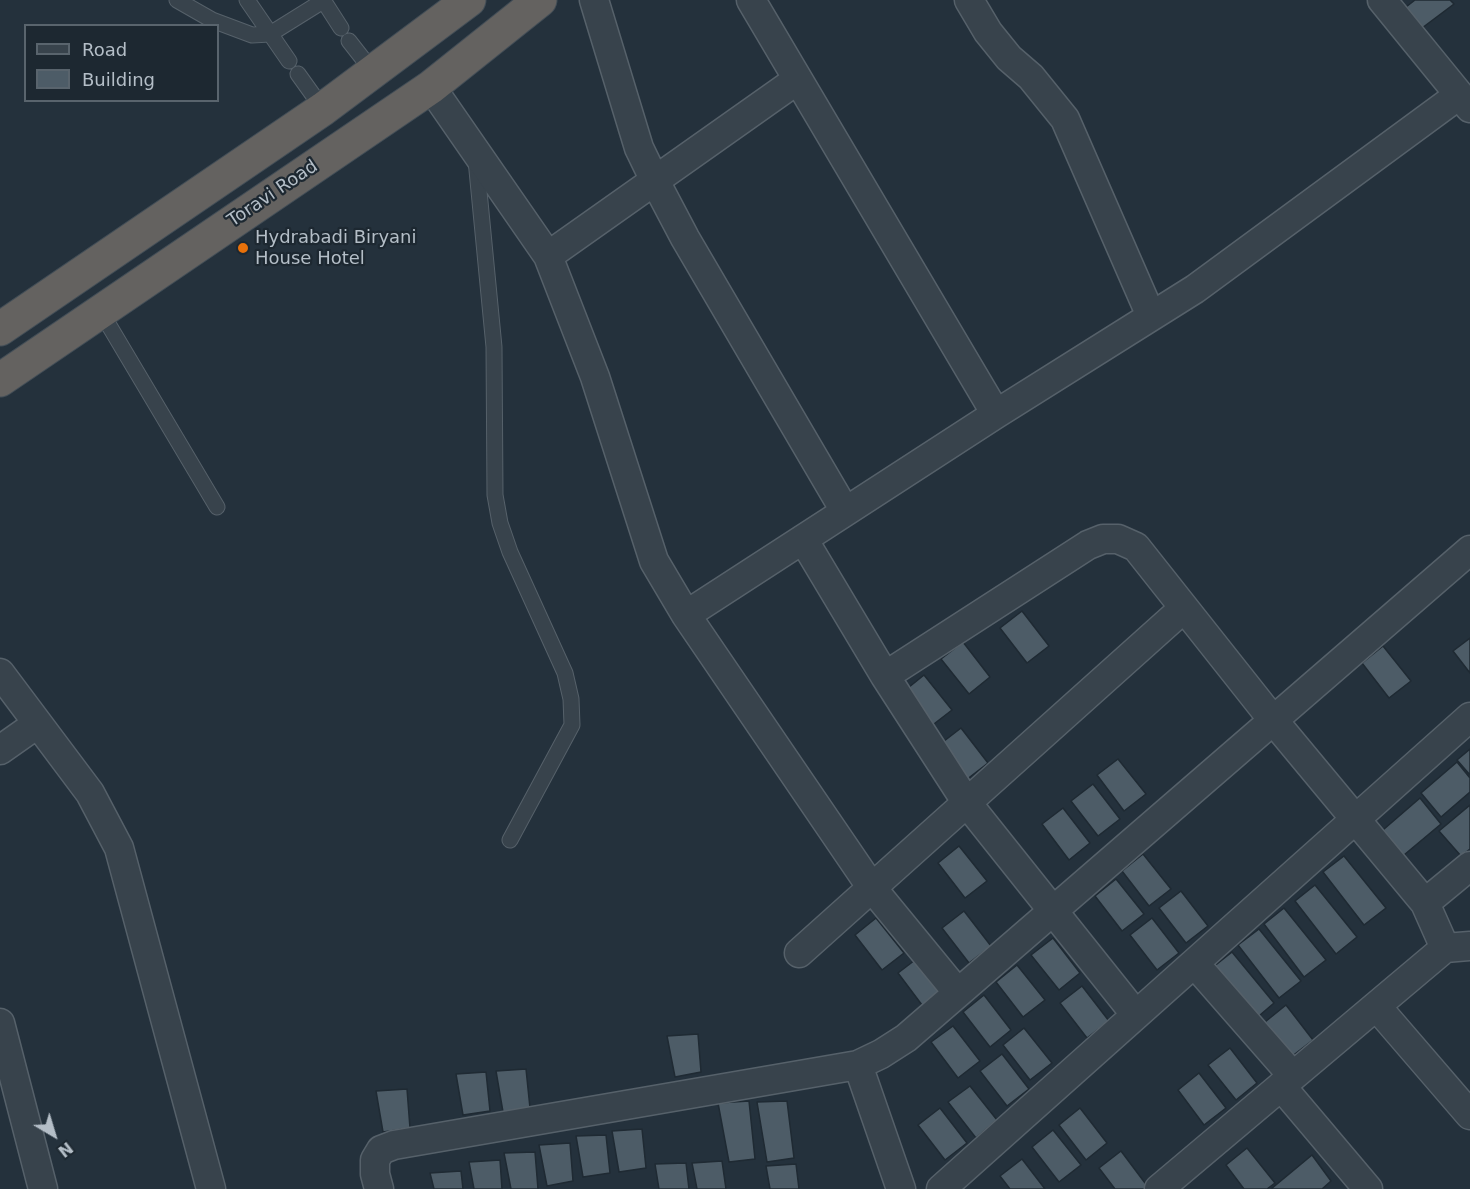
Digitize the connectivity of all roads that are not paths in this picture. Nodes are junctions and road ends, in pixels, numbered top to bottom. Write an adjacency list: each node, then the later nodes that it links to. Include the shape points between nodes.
1 (177, 0): 11 (lane, via 212,20 252,35)
2 (247, 0): 11 (lane)
3 (323, 0): 10 (lane); 11 (lane)
4 (469, 0): 14 (highway)
5 (540, 0): 17 (highway, Toravi Road)
6 (594, 0): 21 (street, via 639,148)
7 (751, 0): 16 (street)
8 (969, 0): 24 (street, via 988,32 1065,119)
9 (1382, 0): 18 (street)
10 (341, 28)
11 (270, 34): 13 (lane)
12 (350, 41): 14 (lane)
13 (289, 61)
14 (374, 73): 19 (highway)
15 (298, 74): 19 (lane)
16 (797, 80): 21 (street); 27 (street)
17 (431, 87): 20 (street); 23 (highway, Toravi Road)
18 (1464, 102): 24 (street)
19 (323, 109): 25 (highway)
20 (476, 154): 22 (street); 42 (lane, via 494,347 495,495 510,552 565,673 571,699 572,725)
21 (655, 181): 22 (street); 29 (street)
22 (548, 256): 33 (street, via 595,377 654,561)
23 (101, 312): 26 (highway, Toravi Road); 28 (lane)
24 (1151, 316): 27 (street)
25 (0, 329)
26 (0, 380)
27 (996, 414): 29 (street)
28 (217, 507)
29 (845, 511): 30 (street)
30 (803, 538): 33 (street); 35 (street)
31 (1470, 550): 37 (street)
32 (1184, 608): 35 (street, via 1136,547 1118,538 1104,539 1088,545); 37 (street); 40 (street)
33 (686, 615): 44 (street)
34 (0, 673): 38 (street)
35 (885, 676): 40 (street)
36 (1470, 717): 41 (street)
37 (1274, 720): 41 (street); 46 (street)
38 (37, 724): 39 (street); 58 (street, via 90,794 119,848)
39 (0, 750)
40 (967, 803): 44 (street); 46 (street)
41 (1356, 819): 45 (street); 49 (street)
42 (510, 840)
43 (1470, 866): 45 (street)
44 (872, 888): 48 (street); 50 (street)
45 (1425, 903): 47 (street)
46 (1052, 912): 50 (street); 52 (street)
47 (1457, 947): 51 (street)
48 (799, 953)
49 (1195, 964): 52 (street); 55 (street)
50 (958, 993): 54 (street, via 906,1038)
51 (1377, 1007): 55 (street); 56 (street)
52 (1137, 1015): 61 (street)
53 (0, 1023): 57 (street)
54 (858, 1065): 59 (street, via 394,1145 381,1150 375,1160); 60 (street)
55 (1287, 1081): 62 (street); 63 (street)
56 (1470, 1115)
57 (43, 1189)
58 (211, 1189)
59 (380, 1189)
60 (901, 1189)
61 (941, 1189)
62 (1159, 1189)
63 (1368, 1189)

